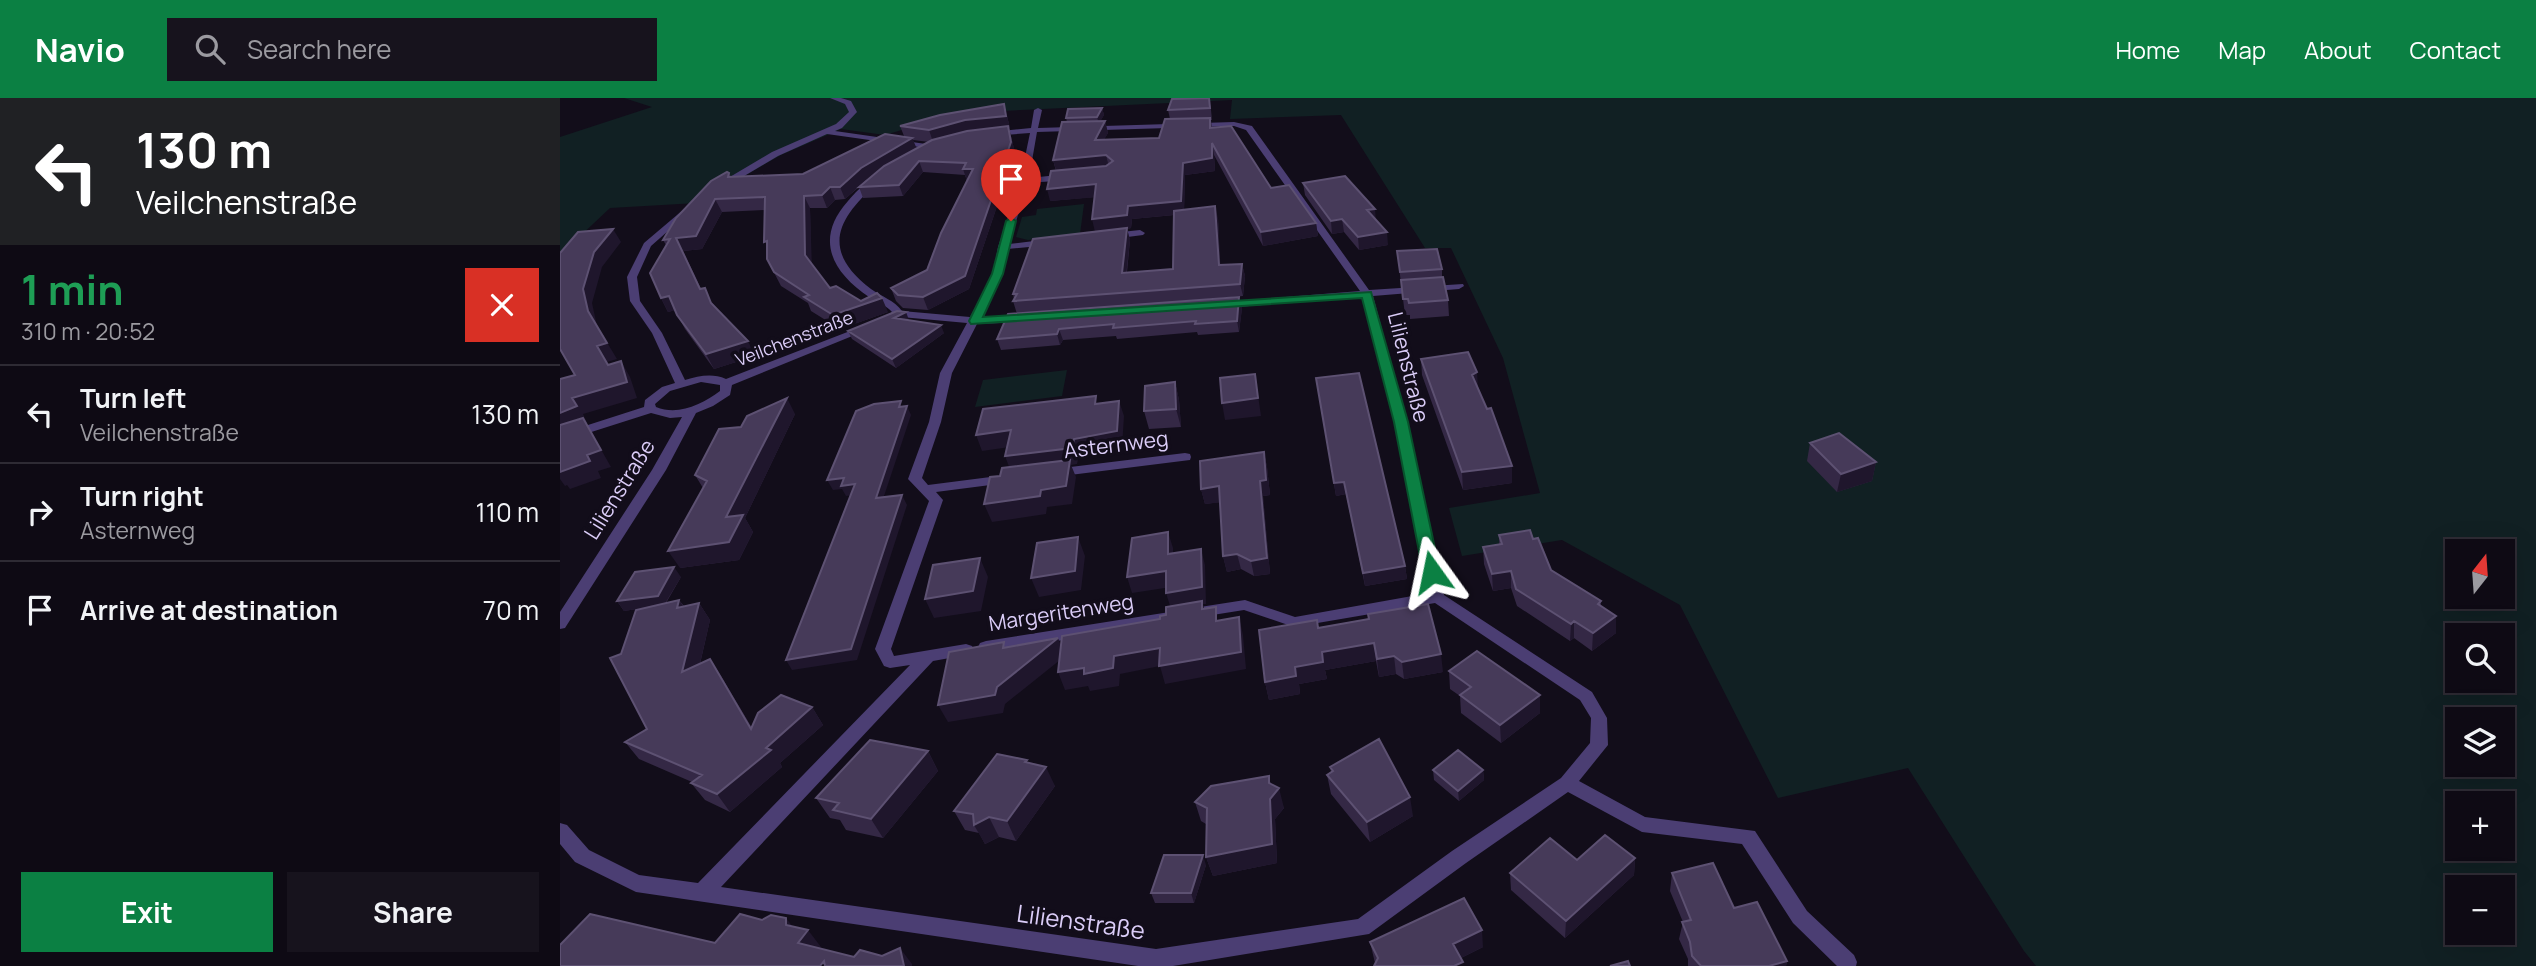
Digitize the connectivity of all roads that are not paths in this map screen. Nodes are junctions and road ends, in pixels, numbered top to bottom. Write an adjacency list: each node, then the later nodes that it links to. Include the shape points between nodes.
1 (834, 98): 4 (street, via 848,103 853,111)
2 (1038, 110): 3 (street)
3 (1035, 130): 5 (street); 11 (street); 19 (street, Lilienstraße, via 1234,124 1249,128)
4 (828, 132): 7 (street); 12 (street, via 775,154)
5 (983, 135)
6 (946, 144): 7 (street)
7 (933, 147): 8 (street)
8 (915, 157)
9 (885, 173): 21 (street, via 844,210 833,230 835,252 845,273)
10 (1073, 177): 11 (street)
11 (1024, 181): 17 (street)
12 (714, 191)
13 (704, 197): 24 (street, via 647,245 632,277 635,301 657,333)
14 (1140, 233): 15 (street)
15 (1099, 237)
16 (1058, 242): 17 (street)
17 (1003, 247): 23 (street, via 998,274)
18 (1460, 286): 19 (street)
19 (1367, 294): 20 (street); 31 (street, Lilienstraße, via 1401,422)
20 (1216, 305)
21 (899, 314): 23 (street, Veilchenstraße); 25 (street, Veilchenstraße)
22 (1038, 318): 23 (street, Veilchenstraße)
23 (975, 321): 30 (street, via 946,373 915,479)
24 (681, 383): 25 (street, Veilchenstraße, via 716,379); 26 (street, Veilchenstraße, via 655,396)
25 (726, 383): 27 (street, Veilchenstraße, via 726,392 713,403)
26 (650, 410): 27 (street, Veilchenstraße, via 666,414); 28 (street, Veilchenstraße)
27 (691, 411): 32 (street, Lilienstraße, via 659,470)
28 (560, 438)
29 (1185, 457): 30 (street, Asternweg)
30 (928, 489): 33 (street, via 936,500 883,649 890,662)
31 (1437, 597): 33 (street, Margeritenweg, via 1294,622 1245,605); 34 (street, Lilienstraße, via 1586,696 1599,718 1599,745)
32 (560, 624)
33 (928, 656): 36 (street)
34 (1567, 783): 36 (street, Lilienstraße, via 1362,928 1156,958); 37 (street, via 1642,824 1748,837 1800,918)
35 (560, 831): 36 (street, Lilienstraße, via 582,856 636,883)
36 (703, 892)
37 (1847, 962)

